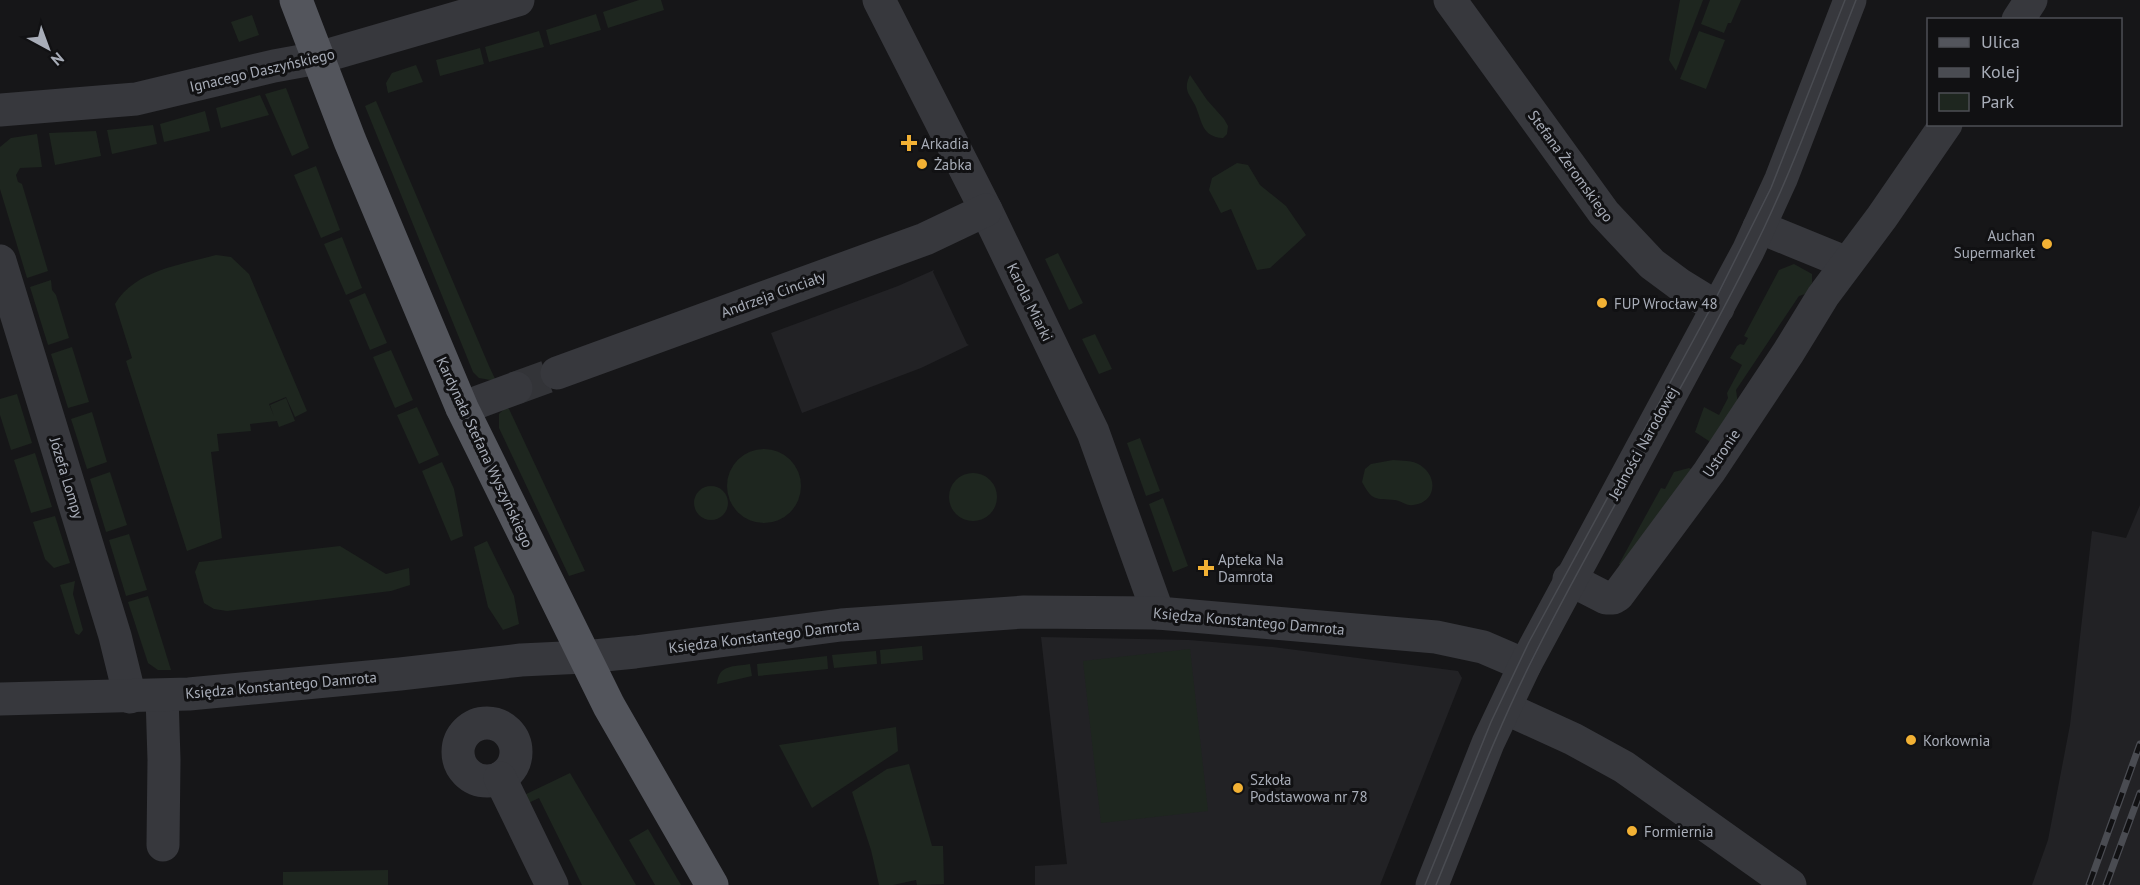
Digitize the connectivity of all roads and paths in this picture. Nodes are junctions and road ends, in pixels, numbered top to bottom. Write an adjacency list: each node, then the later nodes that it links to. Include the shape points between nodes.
1 (296, 0): 8 (main road, Kardynała Stefana Wyszyńskiego)
2 (518, 0): 8 (street, Ignacego Daszyńskiego)
3 (879, 0): 11 (street, Karola Miarki)
4 (1450, 0): 15 (street, Stefana Żeromskiego, via 1604,213 1652,264)
5 (1850, 0): 12 (street, Jedności Narodowej)
6 (2031, 0): 7 (street)
7 (2019, 18)
8 (318, 58): 9 (street, Ignacego Daszyńskiego, via 136,99); 18 (main road, Kardynała Stefana Wyszyńskiego)
9 (0, 110)
10 (1945, 126): 14 (street, Ustronie)
11 (986, 210): 16 (street, Andrzeja Cinciały, via 925,239); 20 (street, Karola Miarki, via 1093,432)
12 (1759, 227): 14 (street); 15 (street, Jedności Narodowej)
13 (0, 261): 23 (street, Józefa Lompy, via 115,636)
14 (1848, 263): 19 (street, Ustronie, via 1709,472 1618,595 1606,598)
15 (1718, 308): 19 (street, Jedności Narodowej)
16 (557, 373)
17 (516, 388): 18 (street)
18 (462, 408): 21 (main road, Kardynała Stefana Wyszyńskiego)
19 (1569, 579): 22 (street, Jedności Narodowej)
20 (1158, 613): 21 (street, Księdza Konstantego Damrota, via 1001,613 841,626); 22 (street, Księdza Konstantego Damrota, via 1444,638 1490,649)
21 (584, 657): 23 (street, Księdza Konstantego Damrota); 29 (main road, Kardynała Stefana Wyszyńskiego)
22 (1525, 665): 25 (street, Jedności Narodowej)
23 (146, 697): 24 (street, Księdza Konstantego Damrota); 27 (street, Józefa Lompy, via 164,760)
24 (0, 699)
25 (1505, 708): 30 (street, Jedności Narodowej); 31 (street, via 1624,767)
26 (500, 778): 28 (street)
27 (163, 845)
28 (552, 885)
29 (712, 885)
30 (1432, 885)
31 (1790, 885)

